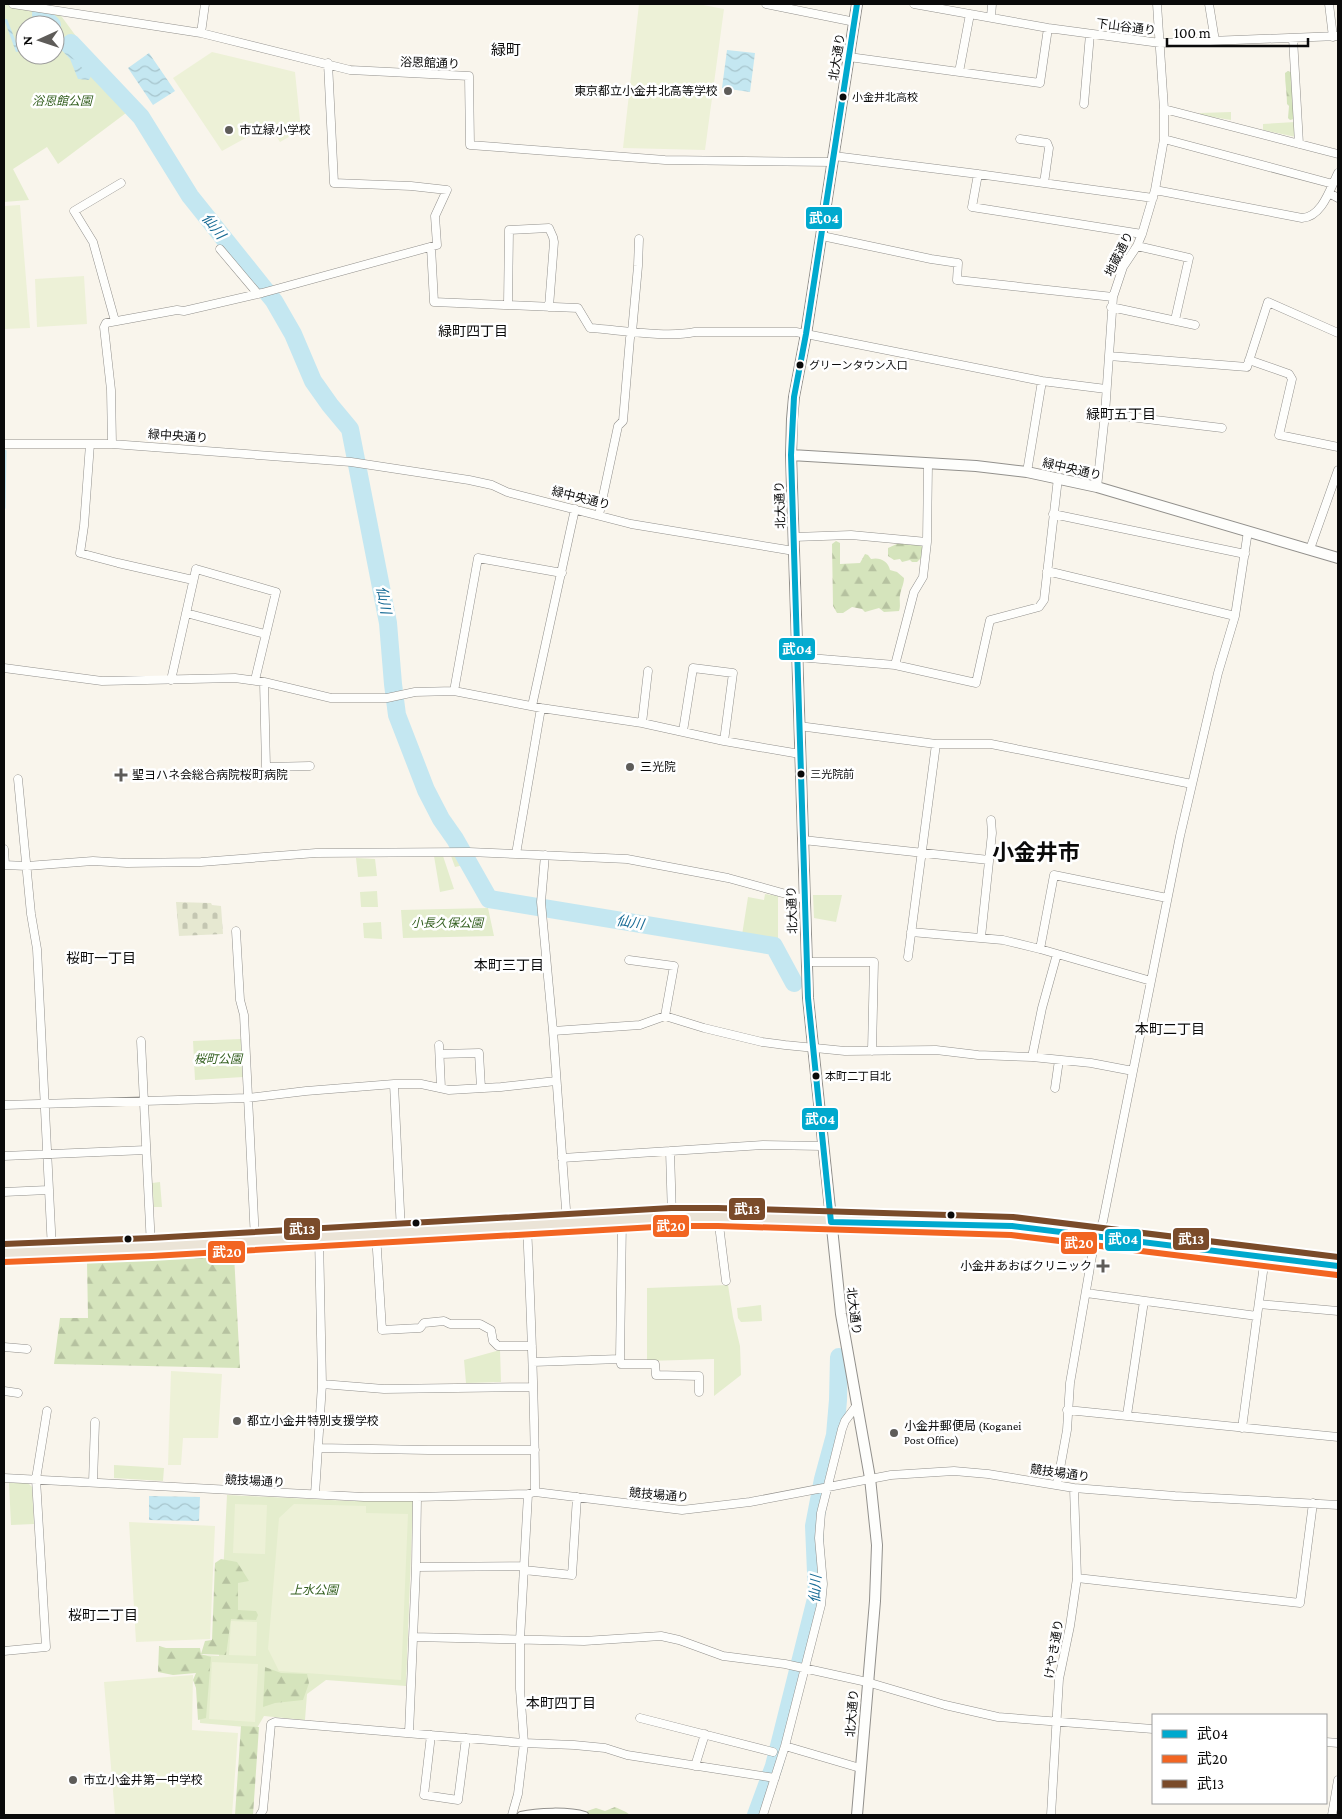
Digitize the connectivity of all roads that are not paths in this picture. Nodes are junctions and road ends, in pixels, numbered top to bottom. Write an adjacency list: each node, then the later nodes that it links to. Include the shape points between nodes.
1 (13, 4): 14 (street, 浴恩館通り)
2 (205, 4): 14 (street)
3 (766, 4): 12 (street)
4 (858, 4): 12 (street, 北大通り)
5 (914, 4): 10 (street, 下山谷通り)
6 (992, 4): 11 (street)
7 (1157, 4): 19 (street, 地蔵通り)
8 (1209, 4): 18 (street)
9 (1329, 4): 16 (street)
10 (970, 14): 11 (street, 下山谷通り); 22 (street)
11 (991, 18): 13 (street, 下山谷通り)
12 (855, 22): 20 (street, 北大通り)
13 (1048, 28): 15 (street, 下山谷通り); 22 (street, via 1040,82)
14 (201, 33): 21 (street, 浴恩館通り)
15 (1090, 34): 19 (street, 下山谷通り); 23 (street)
16 (1336, 37): 17 (street, 下山谷通り)
17 (1293, 38): 18 (street, 下山谷通り); 27 (street)
18 (1215, 41): 19 (street, 下山谷通り)
19 (1160, 43): 24 (street, 地蔵通り)
20 (849, 58): 22 (street); 29 (street, 北大通り)
21 (328, 63): 29 (street, 浴恩館通り, via 350,70 469,76 470,145 665,160); 42 (street, via 334,183 447,190 434,216 438,245)
22 (959, 72)
23 (1084, 104)
24 (1164, 109): 26 (street, 地蔵通り); 27 (street)
25 (1020, 139): 33 (street, via 1047,143)
26 (1164, 139): 34 (street); 36 (street, 地蔵通り)
27 (1299, 144): 28 (street)
28 (1338, 154)
29 (834, 159): 30 (street); 39 (street, 北大通り)
30 (978, 174): 33 (street); 38 (street, via 972,208)
31 (1338, 174): 34 (street)
32 (121, 183): 50 (street, via 74,211 93,242)
33 (1044, 183): 36 (street)
34 (1333, 184): 35 (street)
35 (1329, 193): 36 (street, via 1314,214 1302,218); 37 (street)
36 (1154, 194): 38 (street, 地蔵通り)
37 (1338, 198)
38 (1142, 234): 41 (street, 地蔵通り)
39 (822, 236): 45 (street, via 931,260 958,262 957,280); 54 (street, 北大通り)
40 (639, 239): 52 (street)
41 (1137, 246): 45 (street, 地蔵通り, via 1123,267); 49 (street, via 1189,258)
42 (430, 247): 44 (street); 46 (street, via 434,302)
43 (220, 248): 44 (street)
44 (260, 294): 50 (street, via 184,311)
45 (1113, 297): 48 (street, 地蔵通り)
46 (508, 305): 47 (street); 47 (street, via 509,230 549,228 554,242)
47 (549, 306): 52 (street, via 578,308 590,328)
48 (1111, 307): 49 (street); 55 (street, 地蔵通り)
49 (1174, 320): 51 (street)
50 (115, 321): 63 (street, via 104,327 111,390)
51 (1195, 325)
52 (632, 332): 54 (street); 73 (street, via 623,421 618,426)
53 (1338, 333): 56 (street, via 1268,302)
54 (806, 334): 57 (street); 65 (street, 北大通り, via 794,397)
55 (1109, 356): 56 (street, via 1247,367); 58 (street, 地蔵通り)
56 (1249, 360): 64 (street, via 1289,374 1292,379 1275,434)
57 (1042, 381): 58 (street); 68 (street)
58 (1106, 389): 59 (street, 地蔵通り)
59 (1104, 414): 60 (street); 70 (street, 地蔵通り)
60 (1222, 428)
61 (4, 444): 62 (street, 緑中央通り)
62 (90, 444): 63 (street, 緑中央通り); 83 (street, via 80,553)
63 (112, 444): 71 (street, 緑中央通り, via 364,463 492,485 507,492)
64 (1338, 447)
65 (791, 455): 66 (street, 緑中央通り); 75 (street, 北大通り)
66 (928, 464): 68 (street, 緑中央通り); 76 (street)
67 (1338, 470): 77 (street)
68 (1027, 472): 69 (street, 緑中央通り)
69 (1058, 478): 70 (street, 緑中央通り); 72 (street)
70 (1097, 487): 74 (street, 緑中央通り)
71 (575, 509): 73 (street, 緑中央通り); 82 (street)
72 (1053, 514): 79 (street); 81 (street)
73 (598, 515): 78 (street, 緑中央通り, via 631,524)
74 (1248, 531): 77 (street, 緑中央通り); 79 (street)
75 (794, 537): 76 (street, via 851,535); 78 (street, 北大通り)
76 (927, 542): 88 (street, via 923,577 914,592)
77 (1310, 550): 80 (street, 緑中央通り)
78 (794, 551): 87 (street, 北大通り)
79 (1245, 554): 85 (street)
80 (1338, 558)
81 (1047, 571): 85 (street); 88 (street, via 1044,600 1038,606 990,620 976,683)
82 (562, 573): 94 (street, via 478,558); 95 (street)
83 (193, 580): 84 (street); 86 (street, via 196,569 276,592)
84 (186, 613): 86 (street); 91 (street)
85 (1235, 616): 105 (street)
86 (265, 634): 92 (street)
87 (797, 657): 88 (street); 98 (street, 北大通り)
88 (895, 665)
89 (4, 668): 91 (street, via 102,681)
90 (648, 671): 97 (street)
91 (171, 680): 92 (street)
92 (255, 680): 93 (street)
93 (264, 682): 94 (street, via 331,698 387,698 415,692); 103 (street, via 266,767)
94 (454, 691): 95 (street)
95 (532, 706): 96 (street)
96 (541, 708): 97 (street); 110 (street)
97 (642, 723): 99 (street)
98 (799, 726): 101 (street); 102 (street, 北大通り)
99 (683, 731): 100 (street); 100 (street, via 693,668 733,673)
100 (724, 741): 102 (street)
101 (936, 744): 105 (street, via 991,744); 109 (street)
102 (800, 754): 107 (street, 北大通り)
103 (310, 766)
104 (18, 779): 114 (street)
105 (1192, 784): 115 (street)
106 (991, 820): 112 (street)
107 (803, 840): 109 (street); 116 (street, 北大通り)
108 (4, 849): 113 (street)
109 (921, 853): 112 (street); 118 (street)
110 (516, 854): 111 (street); 114 (street, via 316,853 201,862 93,861)
111 (545, 855): 116 (street, via 627,859 728,878); 127 (street, via 541,902)
112 (989, 860): 119 (street)
113 (4, 865): 114 (street)
114 (27, 866): 143 (street, via 37,949)
115 (1167, 898): 120 (street, via 1054,875); 125 (street)
116 (804, 899): 124 (street, 北大通り)
117 (236, 930): 141 (street)
118 (911, 932): 119 (street); 122 (street)
119 (981, 938): 120 (street)
120 (1040, 949): 121 (street)
121 (1057, 954): 125 (street); 133 (street)
122 (908, 956)
123 (629, 960): 126 (street, via 674,966)
124 (806, 962): 130 (street, 北大通り); 131 (street, via 874,962)
125 (1151, 980): 135 (street)
126 (665, 1016): 127 (street, via 640,1025); 130 (street, via 762,1042)
127 (553, 1031): 136 (street)
128 (141, 1041): 142 (street, via 144,1050)
129 (439, 1045): 132 (street)
130 (813, 1049): 131 (street); 145 (street, 北大通り)
131 (872, 1050): 133 (street, via 936,1050)
132 (440, 1054): 138 (street); 139 (street, via 479,1053)
133 (1032, 1057): 134 (street)
134 (1058, 1060): 135 (street); 140 (street)
135 (1133, 1071): 162 (street)
136 (556, 1081): 139 (street); 150 (street)
137 (394, 1084): 138 (street); 141 (street); 159 (street)
138 (441, 1088): 139 (street)
139 (482, 1088)
140 (1055, 1088)
141 (248, 1098): 142 (street); 163 (street)
142 (144, 1102): 143 (street); 146 (street)
143 (44, 1104): 144 (street); 148 (street)
144 (4, 1105)
145 (823, 1146): 147 (street); 156 (street, 北大通り)
146 (146, 1150): 148 (street); 164 (street)
147 (670, 1151): 150 (street); 153 (street)
148 (46, 1155): 149 (street); 151 (street)
149 (4, 1156)
150 (562, 1158): 157 (street)
151 (48, 1190): 152 (street); 165 (street)
152 (4, 1192)
153 (672, 1217): 154 (main road); 155 (main road)
154 (718, 1217): 156 (main road); 169 (street)
155 (622, 1220): 157 (main road); 178 (street)
156 (831, 1222): 162 (main road, via 1012,1226); 185 (street, 北大通り, via 844,1333)
157 (567, 1223): 158 (main road)
158 (527, 1225): 159 (main road); 175 (street)
159 (401, 1232): 160 (main road)
160 (376, 1234): 161 (main road); 175 (street, via 382,1330 420,1328 424,1323 444,1321 480,1324 491,1330 493,1341 498,1346)
161 (320, 1237): 163 (main road); 180 (street)
162 (1097, 1237): 167 (main road); 170 (street)
163 (255, 1240): 164 (main road)
164 (151, 1247): 165 (main road)
165 (52, 1250): 166 (main road)
166 (4, 1252)
167 (1265, 1257): 168 (main road); 172 (street)
168 (1338, 1266)
169 (726, 1281)
170 (1086, 1293): 171 (street); 186 (street)
171 (1144, 1301): 174 (street); 188 (street)
172 (1259, 1304): 173 (street); 174 (street)
173 (1338, 1311)
174 (1257, 1316): 190 (street)
175 (532, 1346): 179 (street)
176 (4, 1347): 177 (street)
177 (27, 1349)
178 (620, 1359): 179 (street); 183 (street, via 621,1364 655,1364 656,1375 699,1376)
179 (533, 1362): 181 (street)
180 (322, 1384): 181 (street, via 384,1389); 192 (street)
181 (532, 1387): 193 (street)
182 (4, 1391): 184 (street)
183 (699, 1392)
184 (18, 1393)
185 (857, 1405): 195 (street, 北大通り); 199 (street, via 845,1421)
186 (1068, 1410): 188 (street); 198 (street)
187 (47, 1411): 196 (street)
188 (1127, 1415): 190 (street)
189 (95, 1422): 197 (street)
190 (1242, 1428): 191 (street)
191 (1338, 1438)
192 (318, 1448): 193 (street); 202 (street)
193 (535, 1450): 201 (street)
194 (4, 1478): 196 (street, 競技場通り)
195 (870, 1478): 198 (street, 競技場通り, via 911,1472 965,1472); 199 (street, 競技場通り); 214 (street, 北大通り, via 877,1545)
196 (36, 1479): 197 (street, 競技場通り); 212 (street, via 46,1647)
197 (93, 1482): 202 (street, 競技場通り)
198 (1057, 1485): 200 (street, 競技場通り)
199 (826, 1487): 203 (street, 競技場通り, via 725,1506 682,1510); 213 (street, via 819,1538 823,1594)
200 (1074, 1488): 205 (street, 競技場通り); 209 (street, けやき通り)
201 (532, 1493): 203 (street, 競技場通り); 204 (street, 競技場通り); 208 (street)
202 (315, 1494): 204 (street, 競技場通り)
203 (577, 1497): 208 (street, via 572,1574)
204 (417, 1498): 207 (street)
205 (1313, 1503): 206 (street, 競技場通り); 209 (street, via 1300,1603)
206 (1338, 1505)
207 (416, 1567): 208 (street); 210 (street)
208 (524, 1568): 211 (street)
209 (1077, 1578): 216 (street, けやき通り, via 1058,1679)
210 (413, 1637): 211 (street); 218 (street)
211 (520, 1640): 213 (street, via 584,1641 661,1636 723,1656); 222 (street)
212 (4, 1651)
213 (802, 1668): 214 (street); 223 (street)
214 (868, 1682): 216 (street, via 998,1717); 226 (street, 北大通り)
215 (640, 1718): 219 (street)
216 (1057, 1722): 217 (street); 235 (street, けやき通り)
217 (1152, 1729)
218 (409, 1733): 220 (street); 229 (street, via 271,1724)
219 (705, 1734): 224 (street); 225 (street)
220 (431, 1735): 221 (street); 221 (street, via 424,1795 458,1800)
221 (466, 1738): 222 (street)
222 (524, 1743): 225 (street, via 604,1748); 230 (street)
223 (785, 1746): 226 (street); 227 (street)
224 (773, 1752)
225 (695, 1766): 227 (street)
226 (860, 1768): 234 (street, 北大通り)
227 (775, 1778): 233 (street)
228 (1338, 1780): 236 (street)
229 (260, 1815)
230 (512, 1815)
231 (520, 1815): 232 (street, via 545,1812)
232 (586, 1815)
233 (763, 1815)
234 (857, 1815)
235 (1051, 1815)
236 (1332, 1815)

